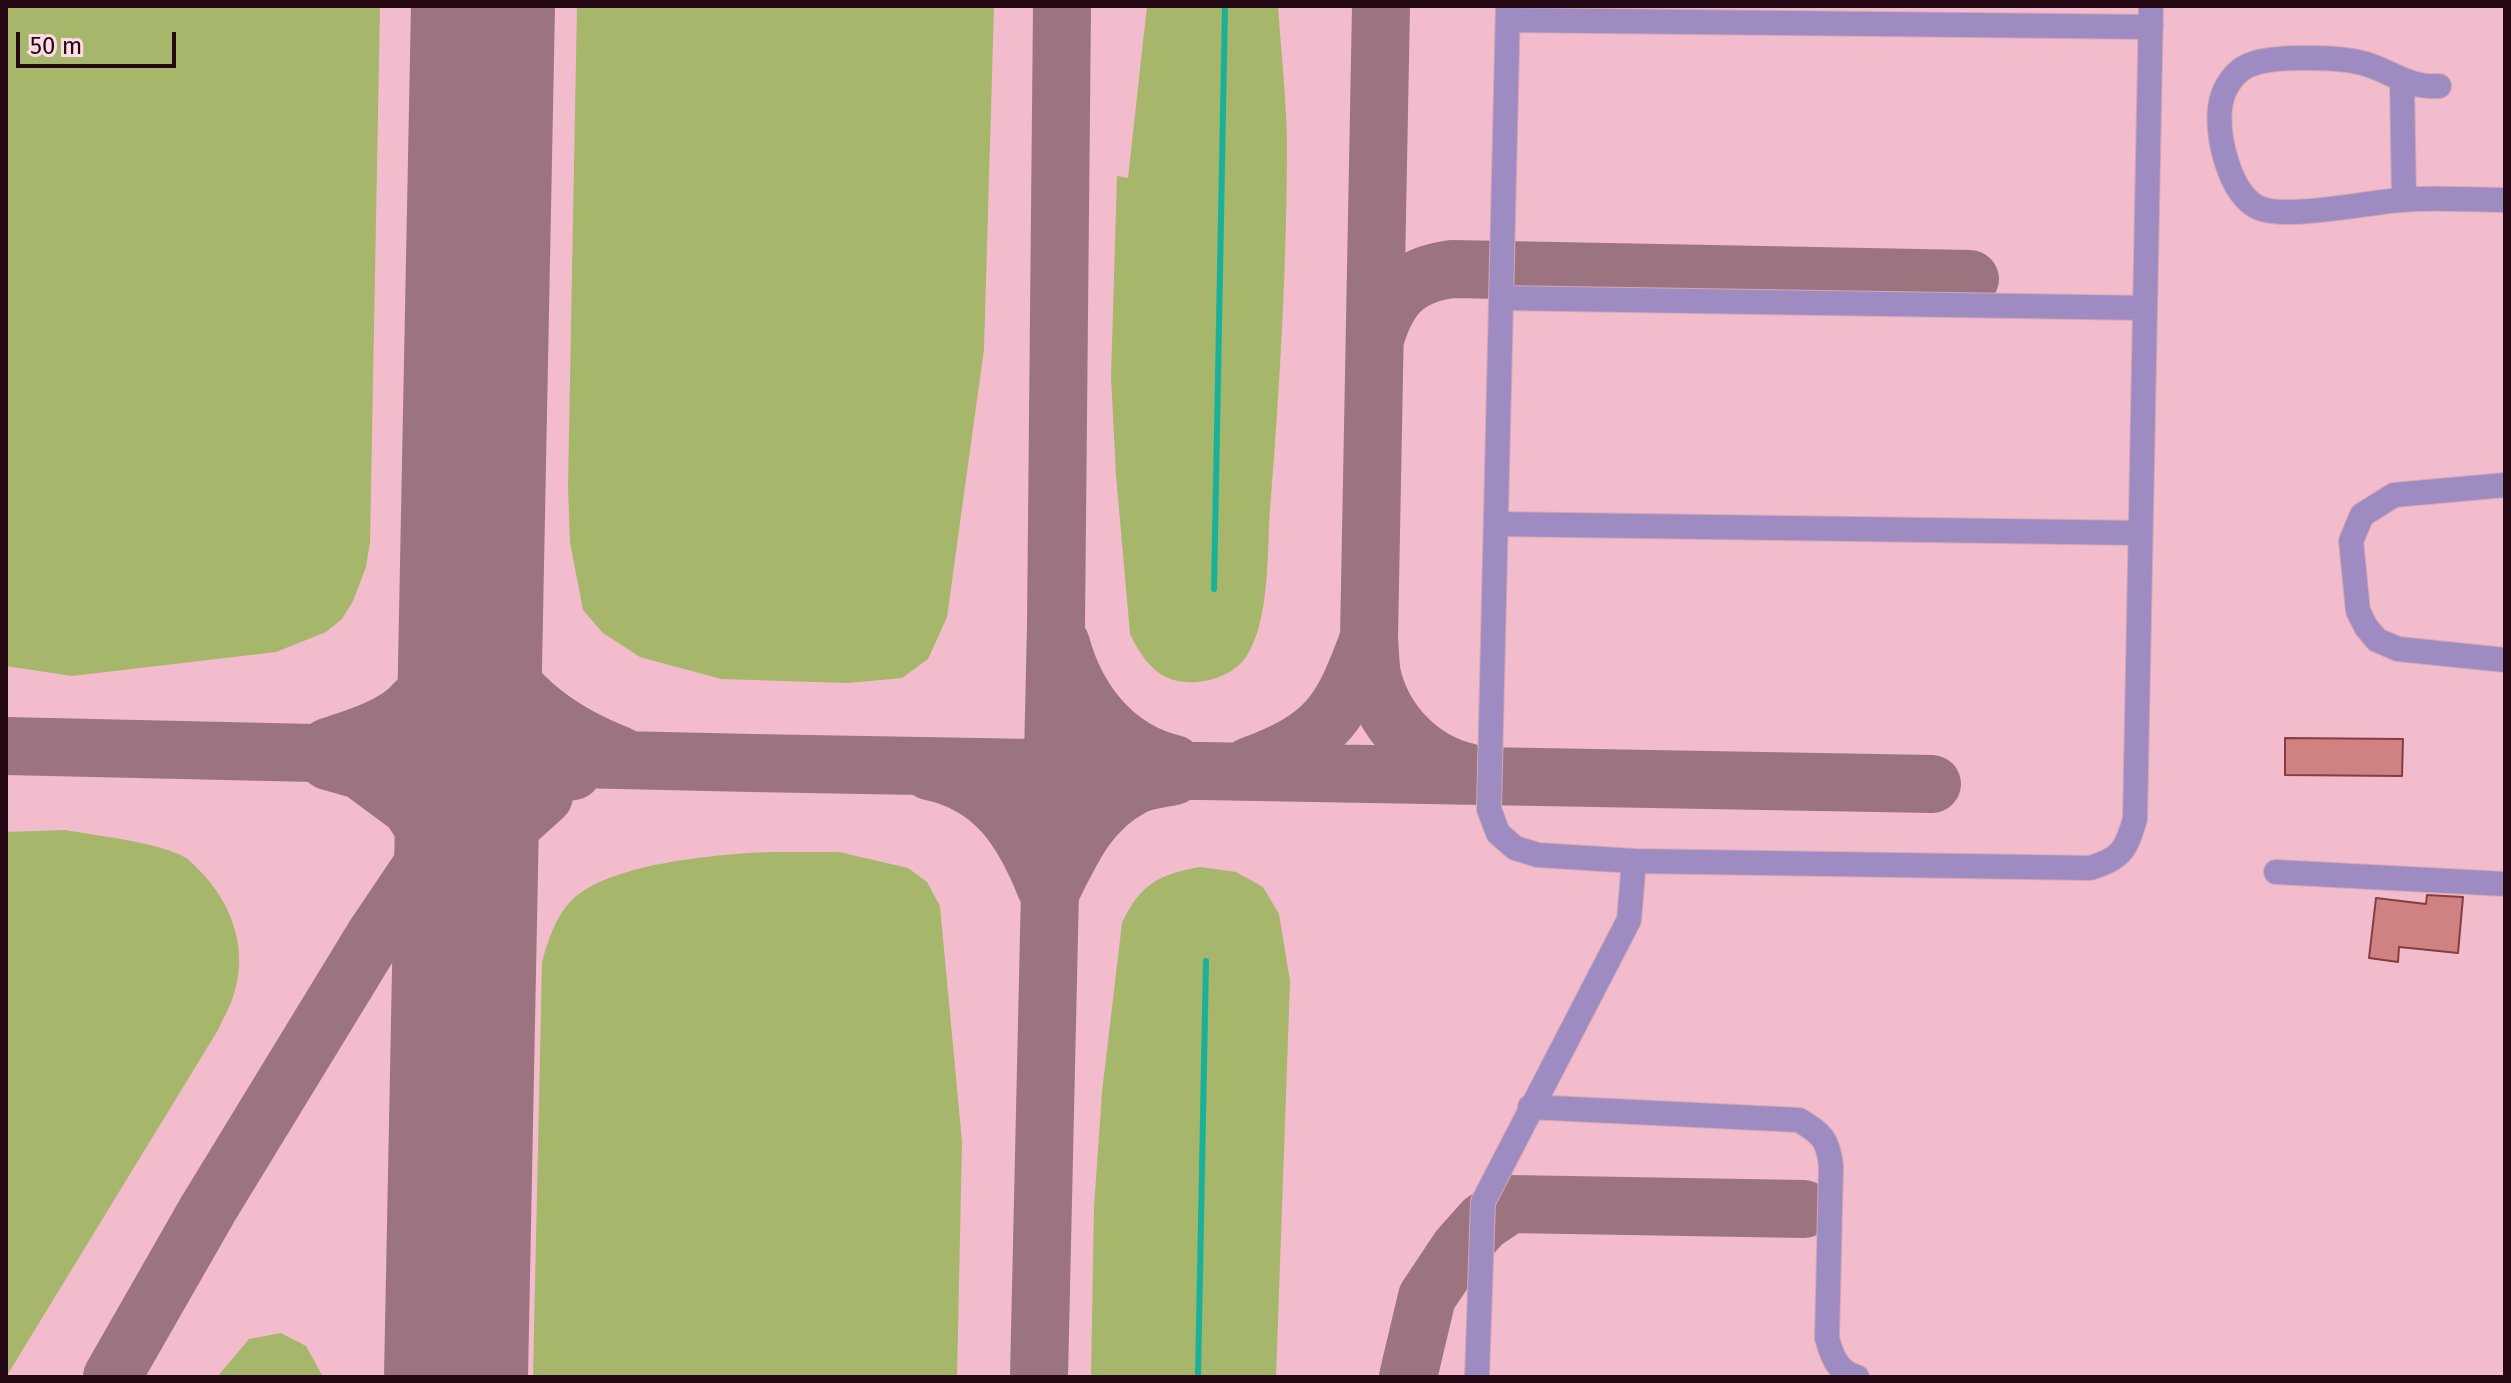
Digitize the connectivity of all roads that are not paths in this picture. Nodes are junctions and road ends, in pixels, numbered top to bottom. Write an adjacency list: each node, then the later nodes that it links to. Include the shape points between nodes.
1 (1508, 13): 2 (lane); 7 (lane)
2 (2151, 16): 8 (lane)
3 (2402, 81): 4 (lane); 5 (lane); 5 (lane, via 2358,62 2256,62 2231,79 2220,105 2220,135 2244,197 2258,208 2286,212)
4 (2439, 86)
5 (2404, 199): 6 (lane)
6 (2505, 200)
7 (1501, 298): 8 (lane); 10 (lane)
8 (2145, 308): 11 (lane)
9 (2505, 485): 12 (lane, via 2394,495 2362,515 2351,541 2358,611 2377,640 2398,649)
10 (1496, 524): 11 (lane); 13 (lane, via 1489,809 1498,833 1515,848 1538,855)
11 (2140, 533): 13 (lane, via 2135,819 2128,845 2111,862 2090,868)
12 (2505, 660)
13 (1634, 861): 16 (lane, via 1629,920)
14 (2276, 872): 15 (lane)
15 (2505, 884)
16 (1530, 1107): 17 (lane, via 1483,1202); 18 (lane, via 1799,1120 1818,1131 1829,1146 1831,1166 1827,1338 1832,1358)
17 (1477, 1377)
18 (1857, 1377)

